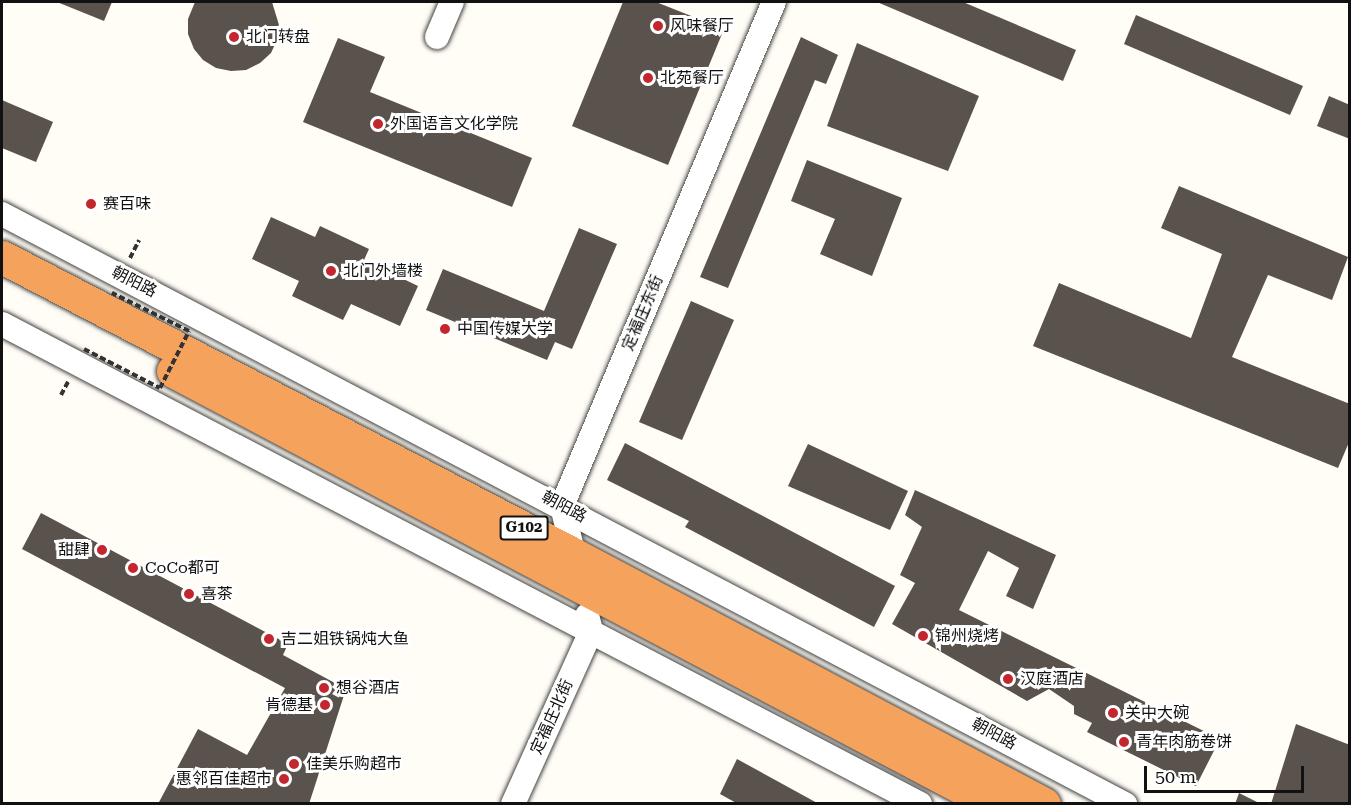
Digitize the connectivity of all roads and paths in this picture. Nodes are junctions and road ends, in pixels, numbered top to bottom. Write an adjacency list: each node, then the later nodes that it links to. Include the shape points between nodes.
1 (452, 2): 3 (street)
2 (774, 2): 10 (street, 定福庄东街)
3 (437, 37)
4 (2, 214): 10 (street, 朝阳路)
5 (2, 257): 11 (highway, G102)
6 (2, 282): 12 (highway, G102)
7 (112, 293): 9 (path, bridge, via 189,331 160,388)
8 (2, 324): 13 (street)
9 (84, 349)
10 (562, 506): 11 (street); 18 (street, 朝阳路)
11 (573, 554): 12 (street); 17 (highway, G102)
12 (581, 588): 13 (street); 16 (highway, G102)
13 (591, 631): 14 (street); 15 (street, 定福庄北街)
14 (910, 801)
15 (513, 804)
16 (993, 804)
17 (1044, 804)
18 (1125, 804)

